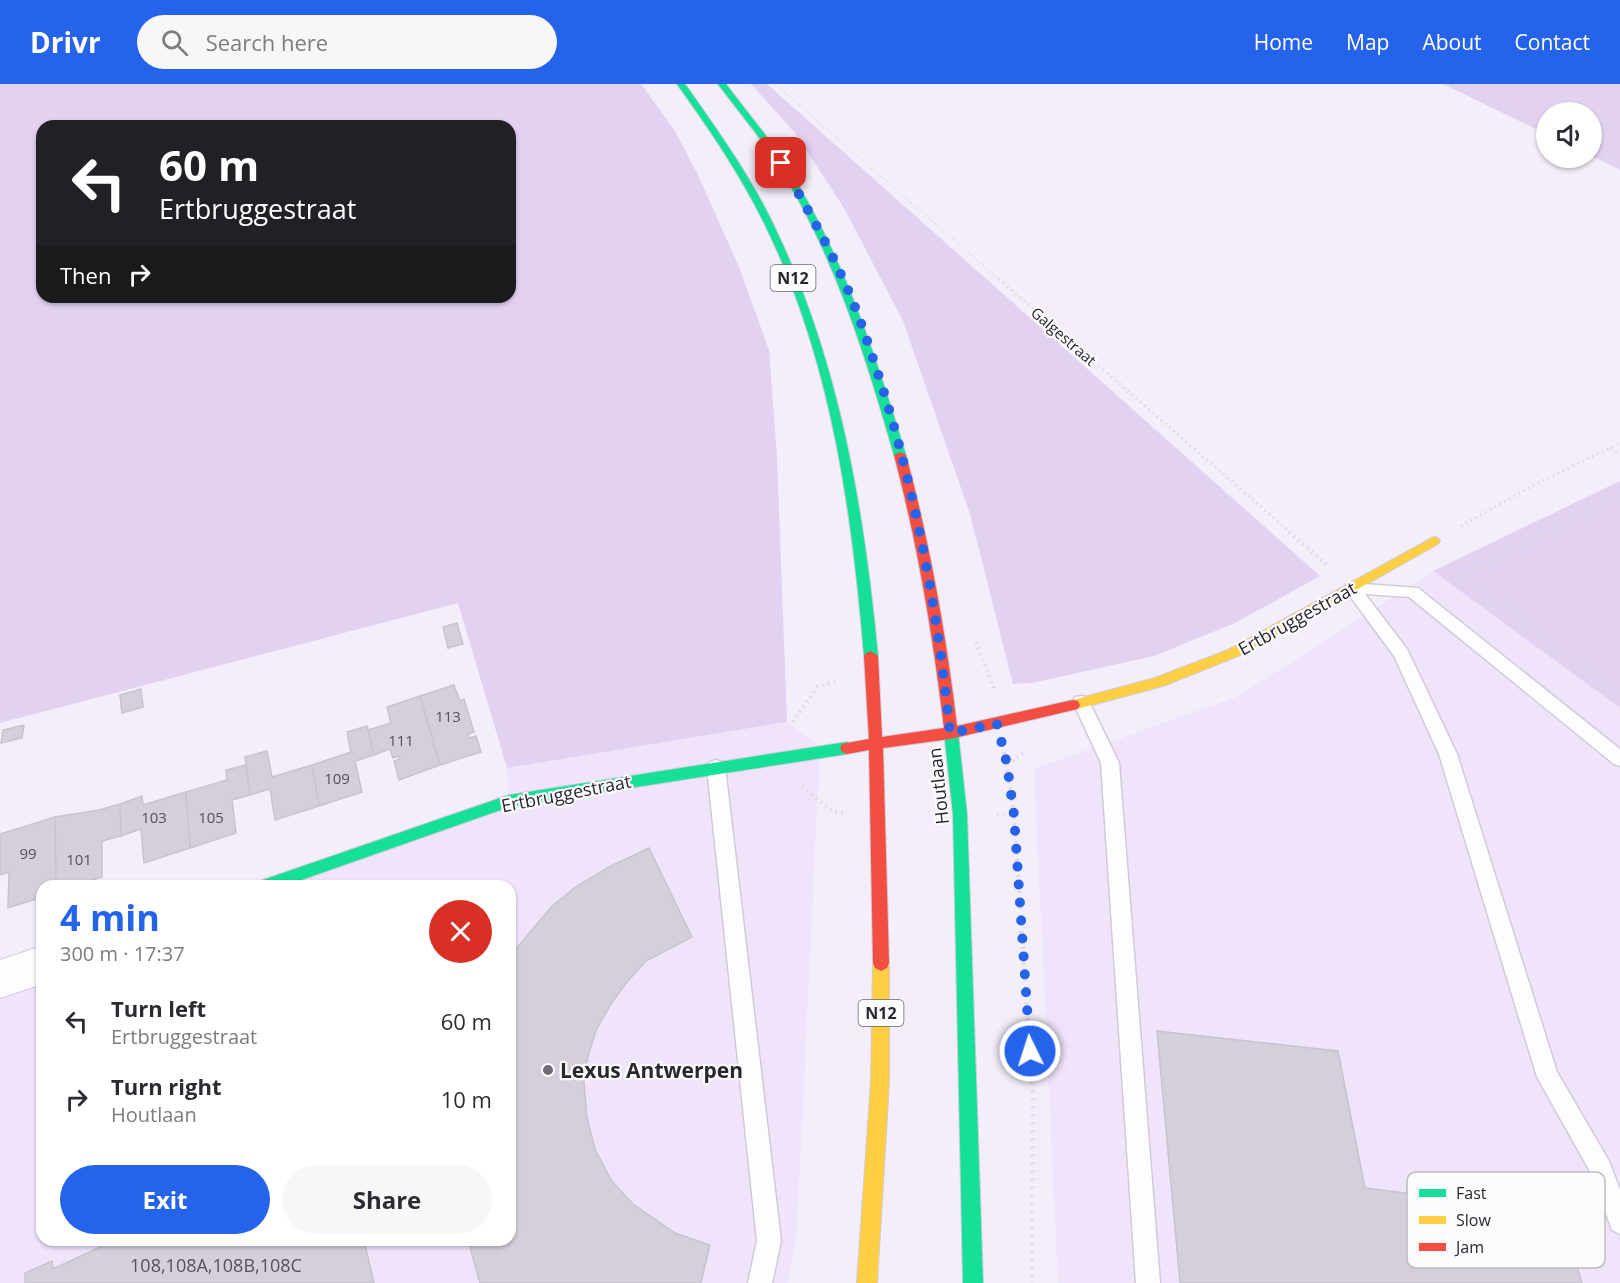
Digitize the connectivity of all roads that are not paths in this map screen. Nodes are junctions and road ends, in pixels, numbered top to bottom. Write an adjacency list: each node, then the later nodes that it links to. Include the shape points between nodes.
1 (681, 84): 7 (main road, N12, via 718,132 768,219 798,288 823,365 842,444 866,592)
2 (722, 84): 6 (main road, Houtlaan / N12, via 764,138 811,214 844,281 872,356 912,495 931,591)
3 (1434, 541): 4 (main road, Ertbruggestraat)
4 (1352, 588): 5 (main road, Ertbruggestraat, via 1233,653 1158,682); 8 (lane, via 1413,592); 13 (lane, via 1401,653 1448,754 1548,1077)
5 (1081, 702): 6 (main road, Ertbruggestraat); 19 (lane, via 1110,763)
6 (950, 733): 7 (main road, Ertbruggestraat); 18 (main road, Houtlaan / N12, via 960,814)
7 (876, 744): 9 (main road, Ertbruggestraat); 17 (main road, N12, via 881,1050)
8 (1620, 759)
9 (716, 767): 10 (main road, Ertbruggestraat, via 509,801); 16 (lane, via 769,1241)
10 (283, 880)
11 (36, 967): 12 (street)
12 (0, 979)
13 (1602, 1172)
14 (1605, 1180): 15 (lane)
15 (1620, 1221)
16 (760, 1283)
17 (867, 1283)
18 (973, 1283)
19 (1148, 1283)

